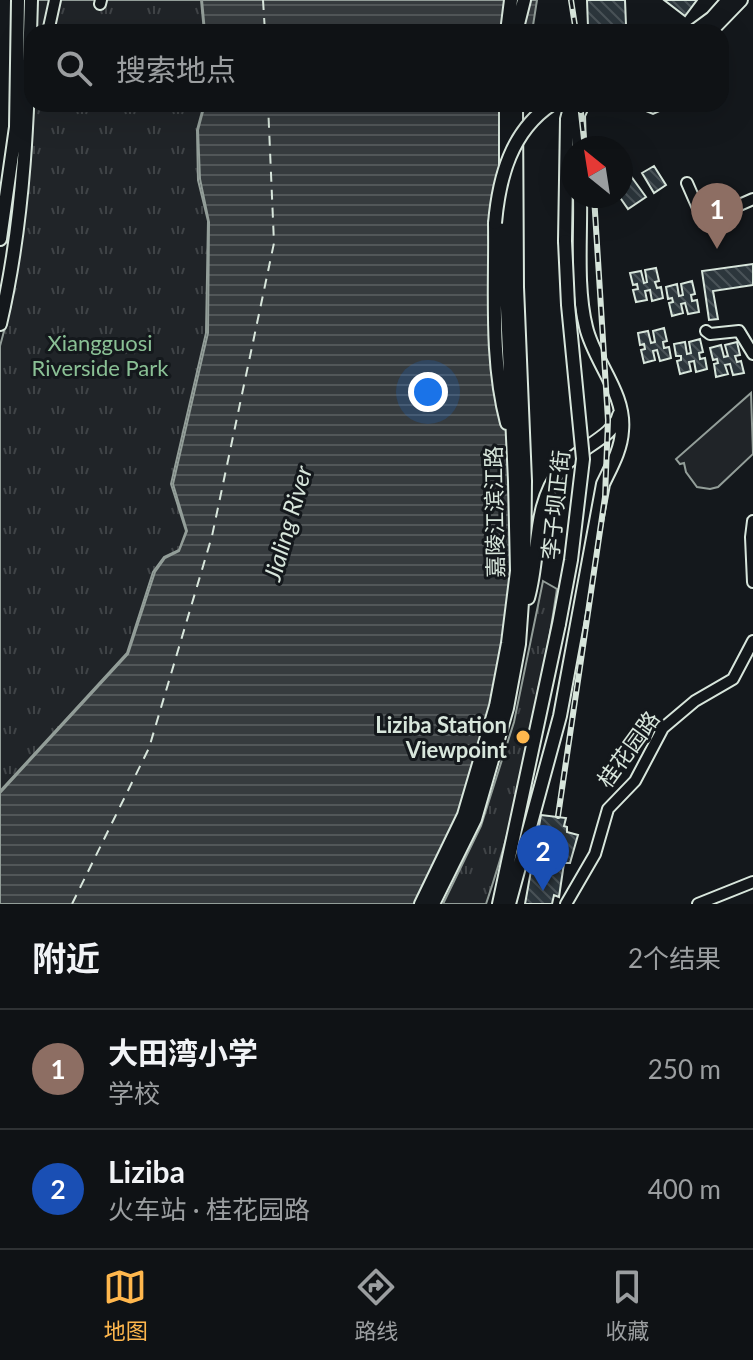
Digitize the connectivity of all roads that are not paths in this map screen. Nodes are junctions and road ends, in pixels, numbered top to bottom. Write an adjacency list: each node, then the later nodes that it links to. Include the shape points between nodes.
1 (18, 0): 26 (main road, via 16,127)
2 (31, 0): 8 (main road)
3 (55, 0): 9 (street)
4 (511, 0): 10 (main road)
5 (524, 0): 11 (main road)
6 (728, 0): 12 (main road)
7 (741, 0): 13 (main road)
8 (30, 24)
9 (50, 24)
10 (508, 24)
11 (518, 24)
12 (704, 24)
13 (718, 24)
14 (28, 112): 21 (main road)
15 (30, 112): 21 (street)
16 (506, 112): 31 (main road, 嘉陵江滨江路, bridge)
17 (516, 112): 35 (main road, 嘉陵江滨江路, bridge, via 525,481)
18 (540, 112): 31 (main road, bridge, via 520,135 498,186 497,358)
19 (569, 112): 39 (main road, 李子坝正街, bridge, via 565,241 583,459 559,624)
20 (579, 112): 22 (main road)
21 (28, 124): 27 (main road)
22 (579, 136)
23 (687, 183): 24 (street, via 707,216)
24 (753, 199)
25 (580, 208): 30 (main road, 李子坝正街, via 586,329)
26 (0, 239)
27 (0, 324)
28 (706, 331): 29 (street, via 739,331)
29 (753, 354)
30 (620, 408): 35 (main road, via 612,431 575,454 541,506 535,575); 40 (main road, 李子坝正街, via 618,452 603,484 560,716)
31 (513, 444): 37 (main road, 嘉陵江滨江路, via 517,571 496,706 464,815)
32 (753, 521): 33 (street)
33 (753, 582)
34 (753, 641): 41 (street, 桂花园路, via 733,679 663,728 635,781 608,809 595,854)
35 (519, 644): 38 (main road, 嘉陵江滨江路, via 475,819)
36 (753, 882): 42 (street)
37 (421, 904)
38 (433, 904)
39 (499, 904)
40 (509, 904)
41 (566, 904)
42 (698, 904)

